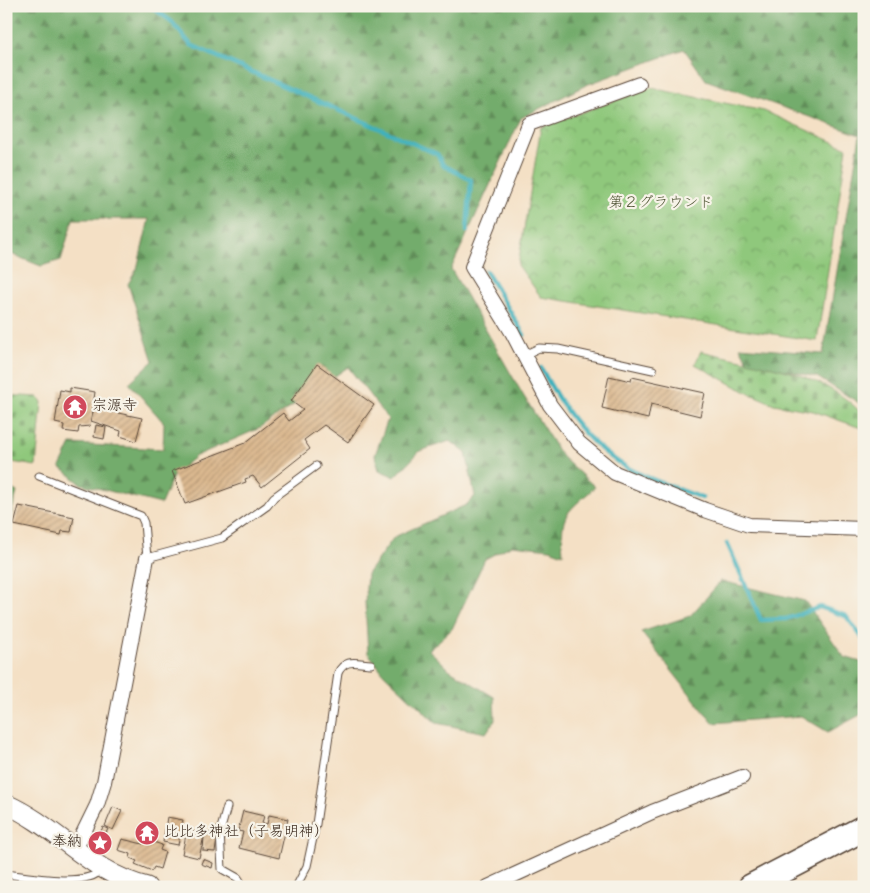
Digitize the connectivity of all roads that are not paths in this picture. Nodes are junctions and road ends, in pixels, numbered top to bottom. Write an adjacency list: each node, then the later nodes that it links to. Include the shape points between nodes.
1 (638, 84): 2 (street, via 529,124 472,267)
2 (524, 355): 3 (lane, via 538,348 558,349); 6 (street, via 550,405 580,443 615,473 749,525)
3 (653, 370)
4 (316, 466): 7 (lane, via 222,538)
5 (39, 476): 7 (lane, via 140,516 144,523)
6 (864, 528)
7 (147, 558): 14 (street, via 104,782 97,805)
8 (371, 664): 19 (lane, via 347,662 338,673 316,824 307,866)
9 (742, 777): 20 (street, via 652,812)
10 (6, 804): 14 (main road, via 20,810)
11 (227, 807): 18 (lane, via 220,832 222,868 238,878)
12 (864, 828): 21 (highway)
13 (864, 846): 22 (highway)
14 (75, 850): 15 (main road)
15 (102, 869): 16 (lane, via 98,875 88,879); 17 (main road)
16 (6, 874)
17 (147, 887)
18 (244, 887)
19 (296, 887)
20 (488, 887)
21 (751, 887)
22 (772, 887)

